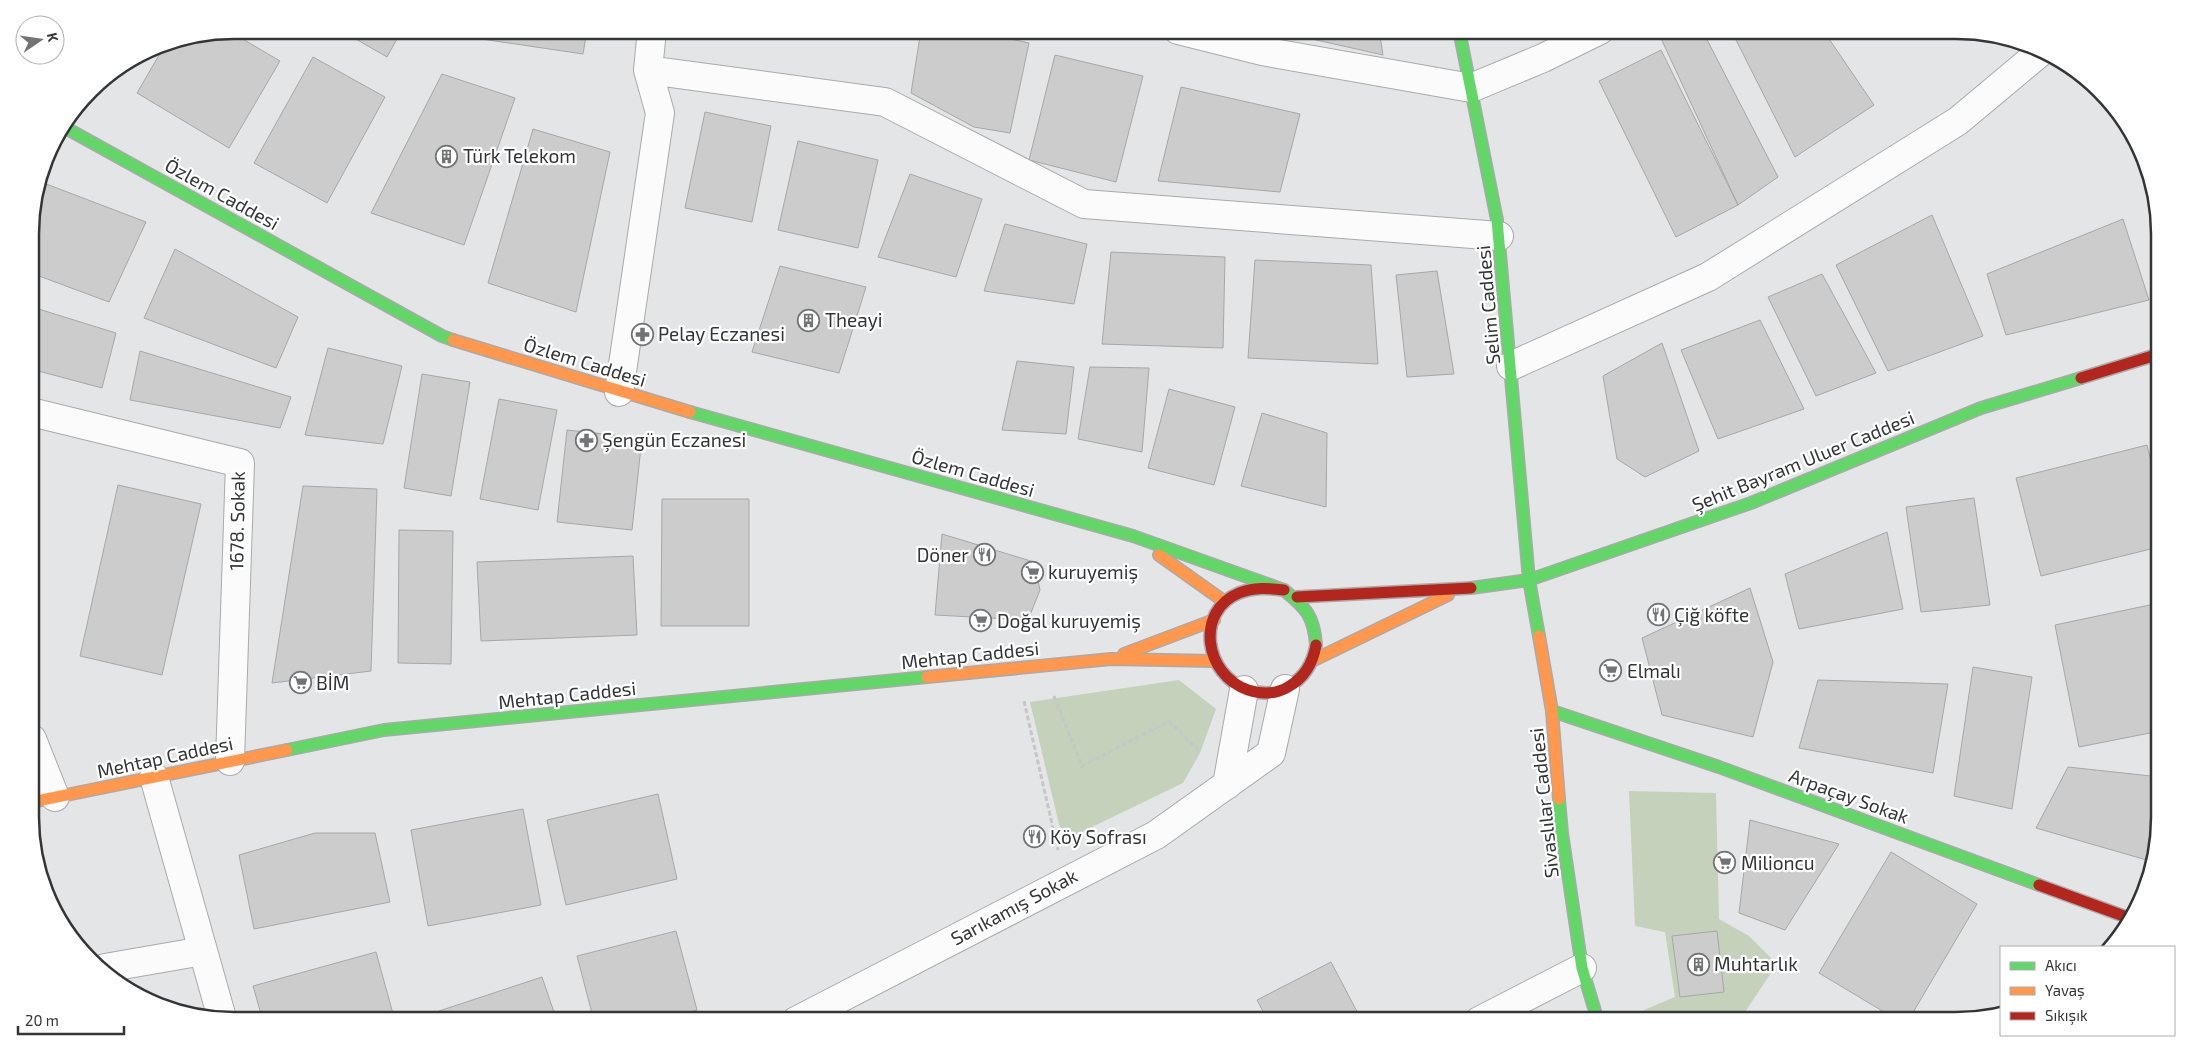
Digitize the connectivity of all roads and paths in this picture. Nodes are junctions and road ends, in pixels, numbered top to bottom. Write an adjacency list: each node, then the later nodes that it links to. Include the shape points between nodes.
1 (651, 39): 6 (street)
2 (1214, 39): 7 (street, via 1262,51)
3 (1461, 39): 7 (main road, Selim Caddesi)
4 (1582, 39): 7 (street)
5 (2036, 56): 11 (street, via 1958,120 1708,277)
6 (648, 70): 9 (street, via 885,102 1084,204); 12 (street, via 660,113)
7 (1470, 88): 9 (main road, Selim Caddesi)
8 (69, 130): 12 (main road, Özlem Caddesi, via 442,336)
9 (1498, 236): 11 (main road, Selim Caddesi)
10 (2151, 356): 15 (main road, Şehit Bayram Uluer Caddesi, via 1981,408 1751,503)
11 (1511, 366): 15 (main road, Selim Caddesi)
12 (619, 392): 14 (main road, Özlem Caddesi)
13 (39, 414): 30 (street, 1678. Sokak, via 240,463)
14 (1133, 536): 16 (main road, Özlem Caddesi); 19 (main road)
15 (1530, 580): 17 (main road, Şehit Bayram Uluer Caddesi); 28 (main road, Sivaslılar Caddesi)
16 (1284, 590): 18 (main road); 19 (main road, via 1253,587 1237,592)
17 (1458, 590): 18 (main road); 22 (main road)
18 (1297, 597): 22 (main road, via 1316,626 1318,643)
19 (1225, 602): 20 (main road)
20 (1214, 620): 21 (main road); 23 (main road, via 1210,633)
21 (1111, 659): 23 (main road); 24 (main road, Mehtap Caddesi)
22 (1314, 660): 26 (main road, via 1297,682)
23 (1214, 661): 27 (main road, via 1226,678)
24 (1040, 666): 25 (main road, Mehtap Caddesi); 29 (path, via 1082,766 1169,721)
25 (1016, 668): 30 (main road, Mehtap Caddesi, via 384,730); 35 (path)
26 (1285, 689): 27 (main road, via 1272,693); 33 (street, Sarıkamış Sokak, via 1271,753)
27 (1244, 690): 33 (street)
28 (1552, 711): 36 (main road, Arpaçay Sokak, via 1720,767); 39 (main road, Sivaslılar Caddesi, via 1562,833)
29 (1200, 753)
30 (230, 761): 32 (main road, Mehtap Caddesi)
31 (39, 777): 34 (street)
32 (154, 777): 34 (main road, Mehtap Caddesi); 37 (street)
33 (1227, 785): 35 (street, Sarıkamış Sokak, via 1156,835)
34 (43, 799)
35 (1065, 881): 41 (street, Sarıkamış Sokak)
36 (2124, 916)
37 (203, 951): 38 (street); 40 (street)
38 (109, 967)
39 (1582, 968): 42 (street); 43 (main road, Sivaslılar Caddesi)
40 (220, 1012)
41 (835, 1012)
42 (1496, 1012)
43 (1595, 1012)

